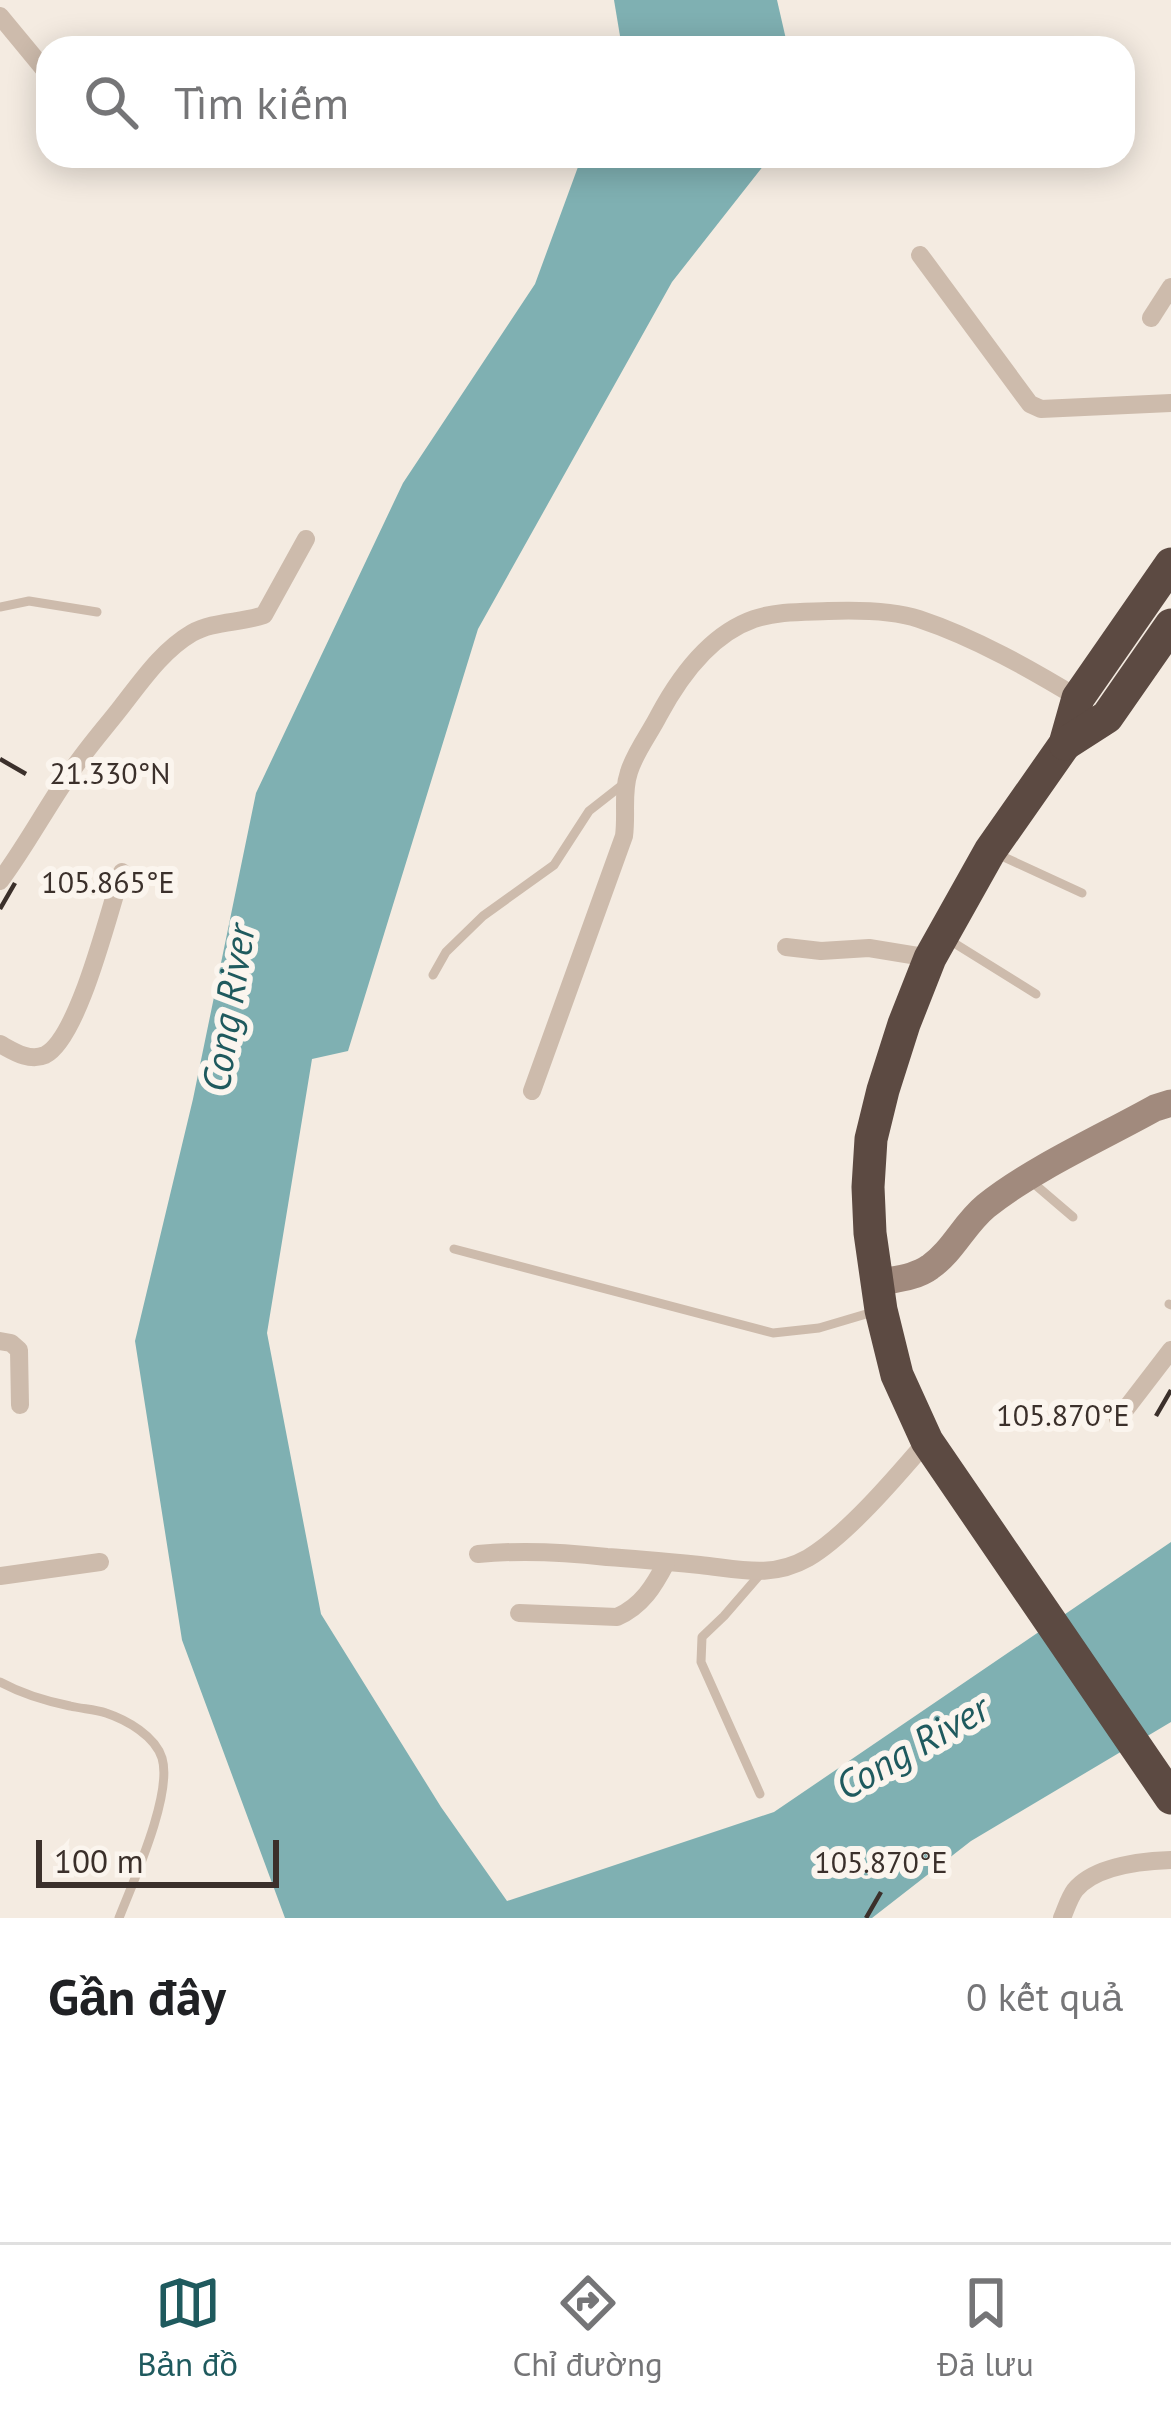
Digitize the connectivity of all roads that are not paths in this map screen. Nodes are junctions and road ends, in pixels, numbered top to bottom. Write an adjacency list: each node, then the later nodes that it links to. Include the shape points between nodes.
1 (0, 16): 2 (street)
2 (36, 60)
3 (920, 255): 6 (street, via 1030,404)
4 (1171, 287): 5 (street)
5 (1151, 318)
6 (1171, 403)
7 (306, 539): 18 (street, via 264,615 197,630 150,669)
8 (1171, 564): 12 (highway)
9 (0, 607): 10 (lane, via 29,601)
10 (97, 612)
11 (1171, 625): 13 (highway)
12 (1078, 698): 13 (street); 14 (highway); 15 (street, via 915,617 786,613 754,619 698,658)
13 (1107, 717): 14 (highway)
14 (1065, 744): 16 (highway)
15 (628, 780): 22 (lane, via 589,811 554,865 483,916); 25 (street, via 624,836)
16 (990, 851): 19 (lane); 20 (highway)
17 (122, 872): 24 (street, via 91,974 59,1040 33,1057)
18 (0, 881)
19 (1082, 893)
20 (936, 946): 21 (street); 23 (lane); 30 (highway, via 872,1139 868,1187)
21 (787, 947)
22 (433, 975)
23 (1036, 994)
24 (0, 1044)
25 (532, 1091)
26 (1171, 1103): 27 (main road)
27 (1028, 1179): 28 (lane); 30 (main road, via 987,1205 928,1269)
28 (1073, 1217)
29 (454, 1250): 30 (lane, via 773,1333 819,1328)
30 (879, 1296): 35 (highway, via 897,1375)
31 (0, 1341): 33 (street, via 19,1350)
32 (1171, 1350): 34 (street)
33 (20, 1405)
34 (1118, 1419)
35 (927, 1442): 39 (street, via 827,1544); 43 (highway)
36 (478, 1554): 38 (street)
37 (100, 1562): 40 (street)
38 (666, 1563): 39 (street); 41 (street, via 642,1601 617,1617)
39 (763, 1571): 44 (lane, via 702,1637 701,1662)
40 (0, 1576)
41 (519, 1613)
42 (0, 1682): 46 (lane, via 105,1712 140,1731 161,1755 163,1791)
43 (1166, 1790)
44 (760, 1794)
45 (1171, 1860): 47 (street, via 1134,1862 1084,1882)
46 (119, 1918)
47 (1062, 1918)

